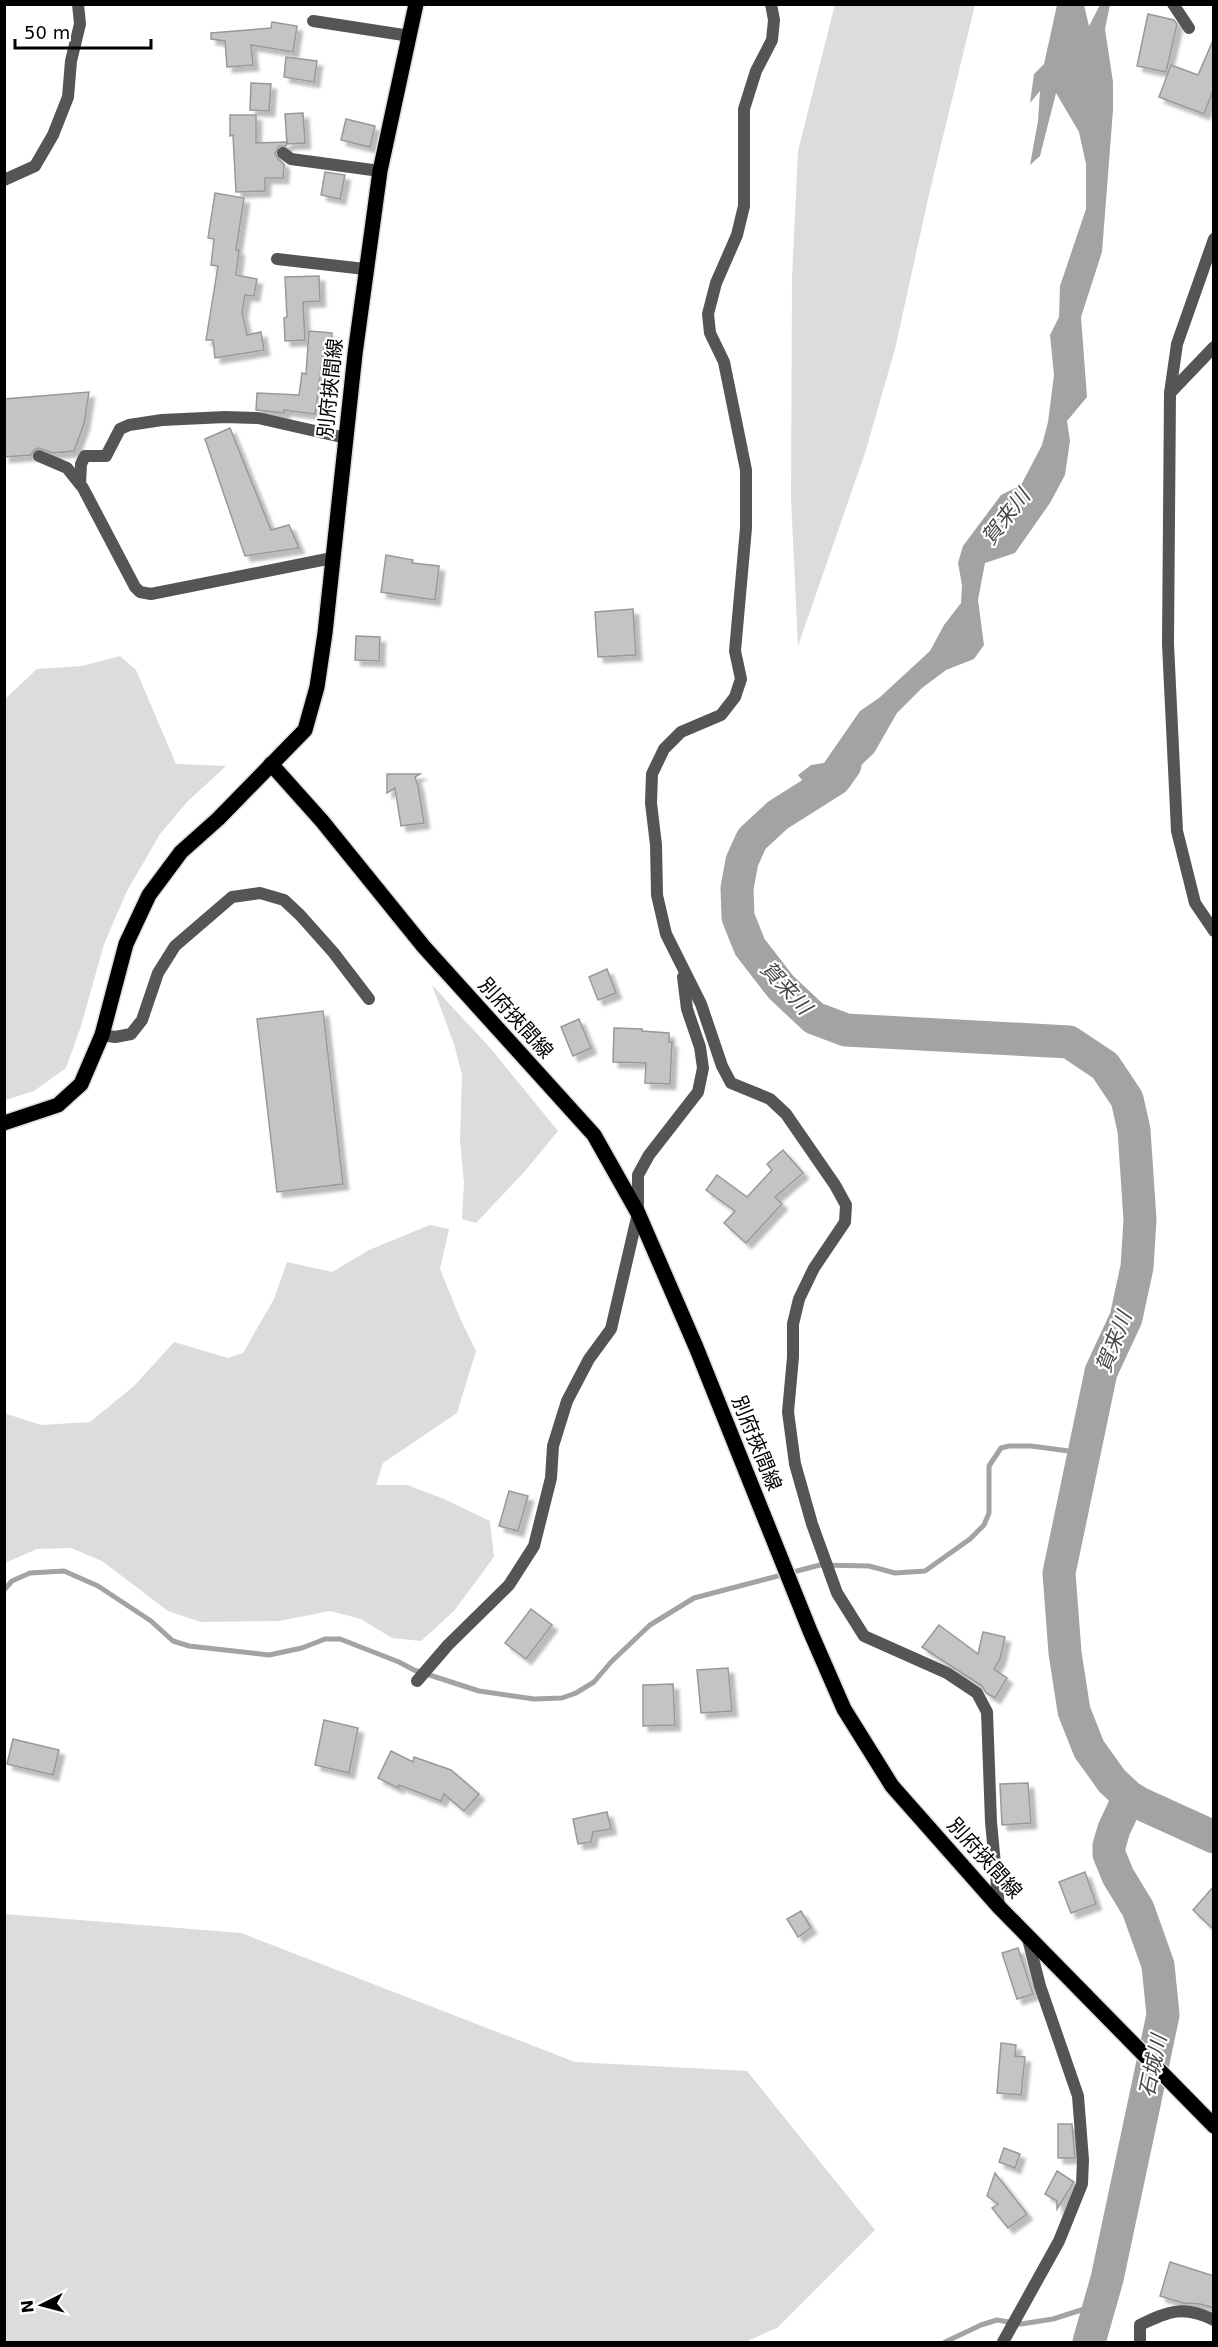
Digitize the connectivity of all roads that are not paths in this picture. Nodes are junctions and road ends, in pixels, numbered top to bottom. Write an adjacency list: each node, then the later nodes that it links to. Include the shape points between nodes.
1 (78, 4): 10 (street, via 80,24 68,97 53,135 35,166)
2 (416, 4): 7 (main road, 別府挾間線)
3 (771, 4): 22 (street, via 772,40 756,71 744,109 744,207 708,314 710,333 724,362 746,470 746,528 735,651 741,679 735,697 721,714 681,732 664,749 652,774 657,895 666,934)
4 (1173, 4): 6 (street)
5 (313, 21): 7 (street)
6 (1189, 28)
7 (410, 36): 9 (main road, 別府挾間線)
8 (283, 153): 9 (street, via 291,159)
9 (380, 171): 13 (main road, 別府挾間線)
10 (4, 180)
11 (1214, 239): 15 (street, via 1177,344)
12 (277, 259): 13 (street)
13 (365, 269): 16 (main road, 別府挾間線)
14 (1214, 347): 15 (street)
15 (1170, 393): 21 (street, via 1168,644 1177,831 1195,903)
16 (346, 438): 18 (street, via 247,418 162,420 129,425 120,429 106,456 85,456); 19 (main road, 別府挾間線)
17 (39, 456): 18 (street, via 67,468)
18 (80, 484): 19 (street, via 140,592 152,594)
19 (332, 558): 20 (main road, 別府挾間線, via 324,644 311,708 304,730)
20 (271, 764): 24 (main road, 別府挾間線, via 181,852 149,895 126,944); 26 (main road, 別府挾間線, via 424,947 594,1135)
21 (1214, 931)
22 (682, 970): 26 (street, via 687,1009 704,1068 698,1092 638,1175); 28 (street, via 701,1004 722,1066 732,1083 770,1099 786,1114 846,1205 845,1222 814,1268 799,1299 793,1324 788,1412 795,1464 837,1593 864,1636 947,1673 977,1693 987,1712)
23 (369, 999): 24 (street, via 300,915 284,900 260,892 232,897 175,946 158,973 142,1020 131,1034)
24 (102, 1035): 25 (main road, 別府挾間線, via 81,1084 58,1105)
25 (4, 1122)
26 (639, 1213): 27 (street, via 611,1329 589,1359 567,1401 553,1446 551,1478 534,1546 508,1585); 28 (main road, 別府挾間線, via 844,1709 892,1786)
27 (417, 1681)
28 (999, 1907): 29 (main road, 別府挾間線)
29 (1027, 1935): 30 (main road, 別府挾間線); 32 (street, via 1040,1986 1078,2096 1082,2184 1059,2241)
30 (1214, 2126)
31 (1214, 2320): 33 (street, via 1178,2310 1140,2325)
32 (1004, 2343)
33 (1140, 2343)

